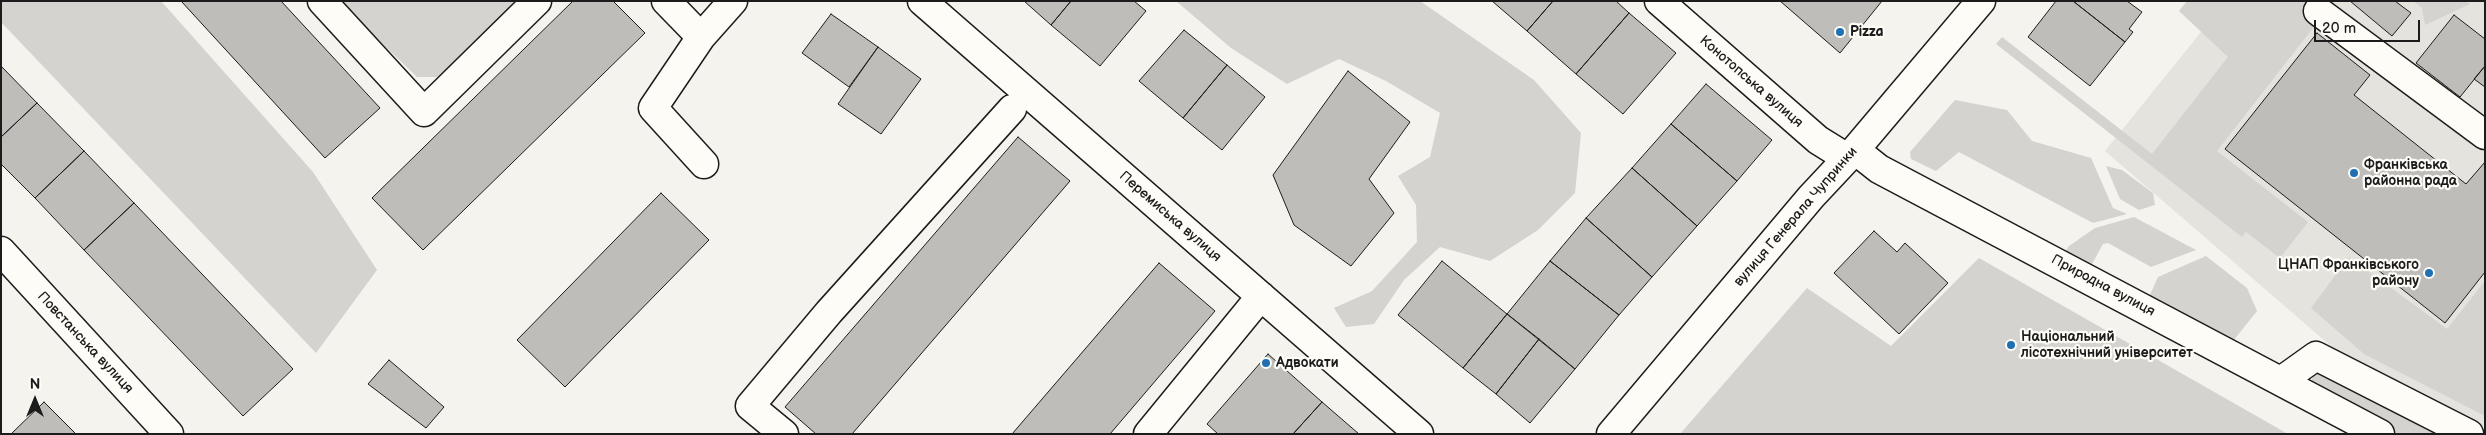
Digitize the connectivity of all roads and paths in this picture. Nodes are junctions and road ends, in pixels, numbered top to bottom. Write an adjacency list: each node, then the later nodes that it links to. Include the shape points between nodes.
1 (322, 1): 2 (street, via 424,112)
2 (538, 1)
3 (666, 1): 9 (street)
4 (733, 1): 9 (street)
5 (922, 1): 15 (street, Перемиська вулиця)
6 (1659, 1): 12 (street, Конотопська вулиця, via 1818,140)
7 (1981, 1): 12 (street, вулиця Генерала Чупринки)
8 (2318, 11): 11 (street)
9 (701, 36): 13 (street, via 653,108)
10 (1012, 109): 18 (street, via 829,312 750,406)
11 (2485, 135)
12 (1851, 154): 16 (street, Природна вулиця); 21 (street, вулиця Генерала Чупринки)
13 (704, 164)
14 (1, 251): 17 (street, Повстанська вулиця)
15 (1261, 296): 19 (street); 20 (street, Перемиська вулиця)
16 (2281, 381): 22 (street, Природна вулиця); 23 (street, via 2316,356)
17 (169, 434)
18 (784, 434)
19 (1148, 434)
20 (1419, 434)
21 (1611, 434)
22 (2380, 434)
23 (2470, 434)

